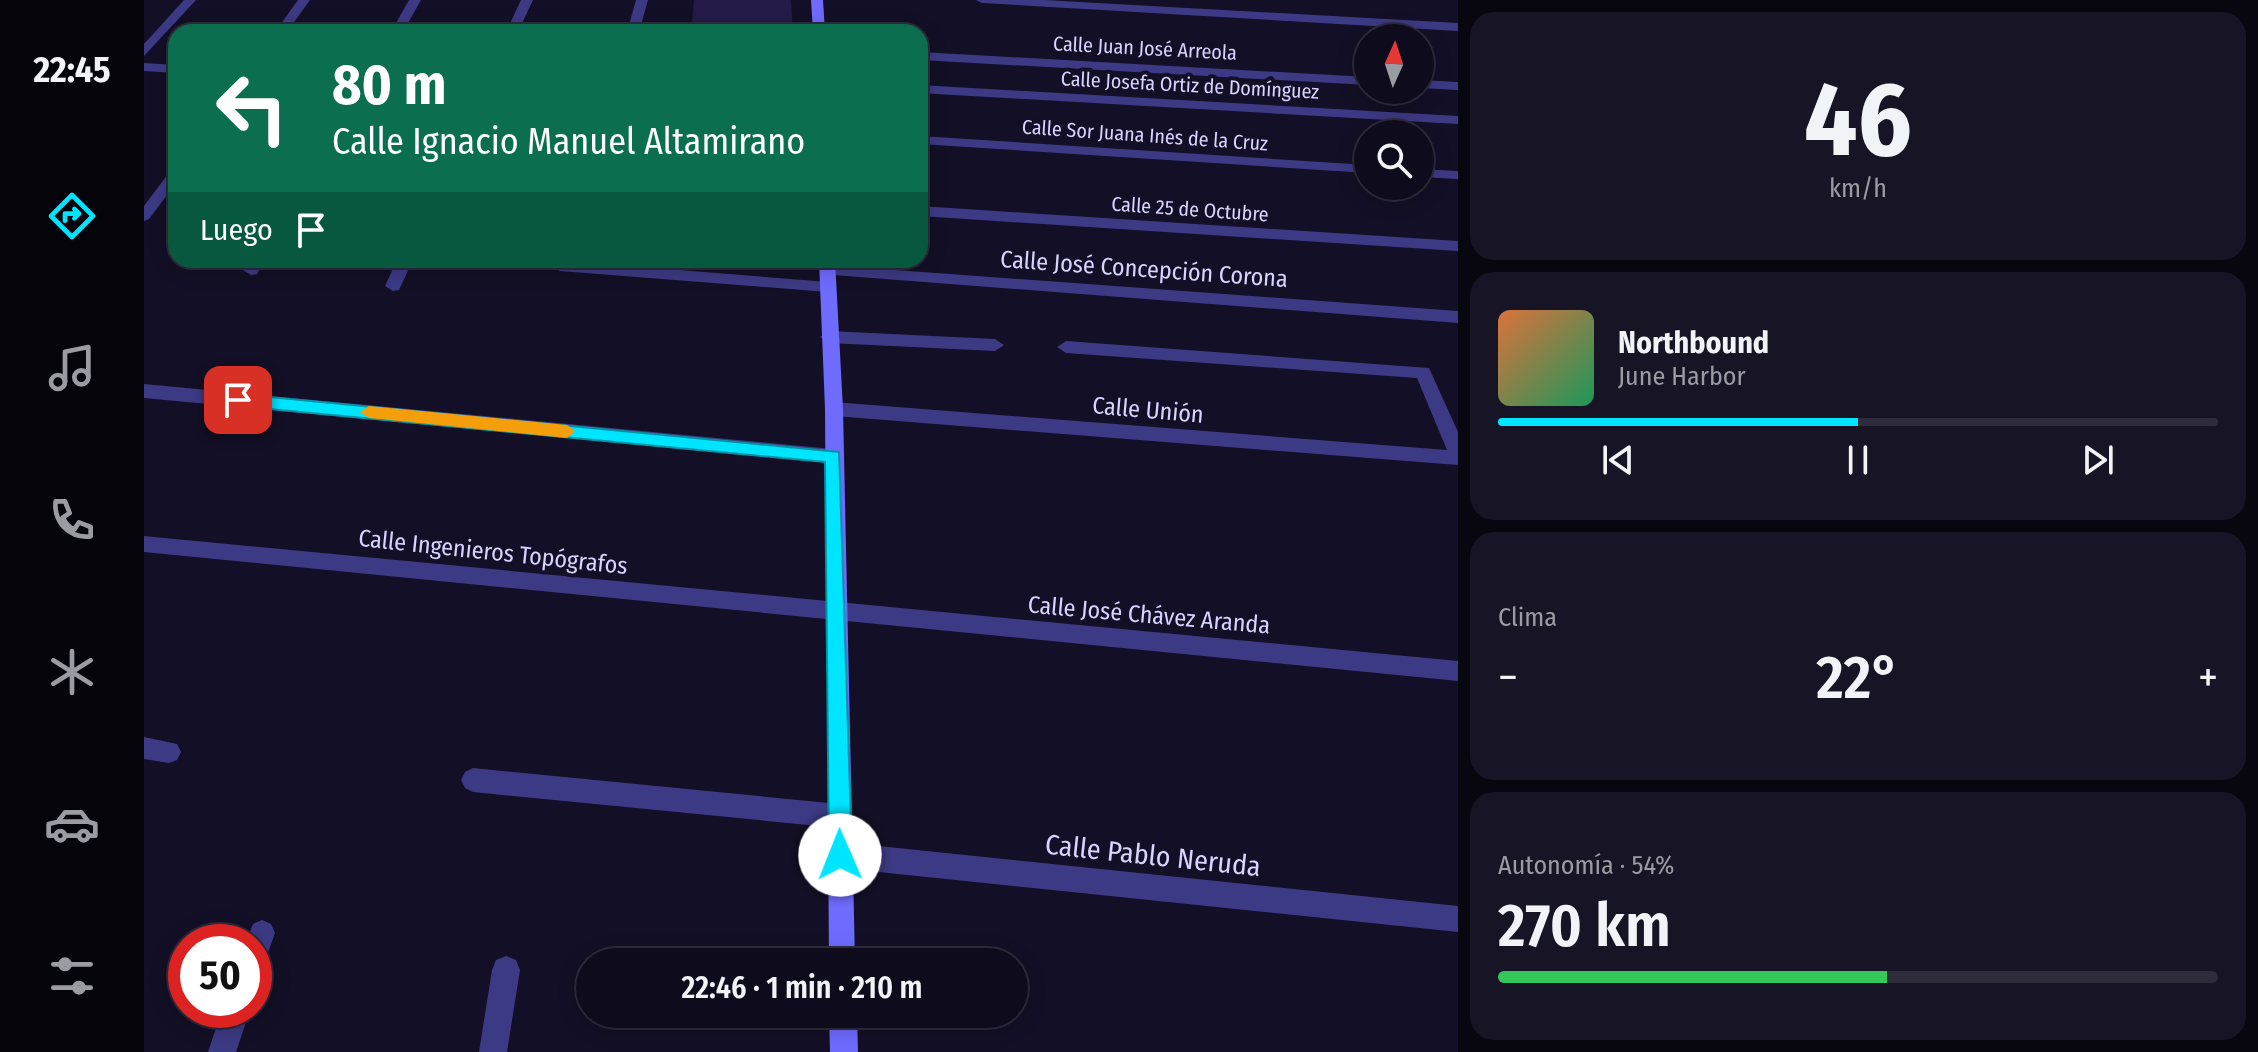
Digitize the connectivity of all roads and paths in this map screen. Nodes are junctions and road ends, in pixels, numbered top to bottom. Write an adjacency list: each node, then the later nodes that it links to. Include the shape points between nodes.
1 (190, 0): 8 (street)
2 (304, 0): 9 (street)
3 (415, 0): 10 (street)
4 (527, 0): 11 (street)
5 (642, 0): 12 (street)
6 (817, 0): 13 (main road)
7 (982, 0): 15 (street)
8 (169, 24)
9 (287, 24)
10 (402, 24)
11 (516, 24)
12 (635, 24)
13 (818, 24)
14 (168, 25): 16 (street)
15 (1458, 27)
16 (144, 52)
17 (928, 56): 20 (street, Calle Juan José Arreola)
18 (144, 67): 19 (street)
19 (168, 68)
20 (1354, 80)
21 (1434, 85): 22 (street)
22 (1458, 86)
23 (928, 89): 24 (street, Calle Josefa Ortiz de Domínguez)
24 (1458, 120)
25 (928, 141): 26 (street, Calle Sor Juana Inés de la Cruz)
26 (1354, 168)
27 (1434, 174): 28 (street)
28 (1458, 175)
29 (168, 184): 31 (street)
30 (928, 212): 32 (street, Calle 25 de Octubre)
31 (144, 216)
32 (1458, 246)
33 (401, 268): 36 (street)
34 (649, 268): 35 (street, Calle José Concepción Corona)
35 (827, 272): 37 (street, Calle José Concepción Corona); 38 (main road)
36 (393, 286)
37 (1458, 317)
38 (829, 337): 39 (street); 42 (main road)
39 (995, 345)
40 (1066, 347): 44 (street, via 1423,372)
41 (144, 391): 43 (street)
42 (834, 409): 43 (main road); 44 (street, Calle Unión)
43 (833, 456): 46 (main road)
44 (1458, 456)
45 (144, 544): 46 (street, Calle Ingenieros Topógrafos)
46 (836, 612): 47 (street, Calle José Chávez Aranda); 51 (main road)
47 (1458, 671)
48 (144, 748): 49 (street)
49 (169, 752)
50 (473, 780): 51 (street)
51 (839, 816): 52 (main road)
52 (840, 855): 53 (street, Calle Pablo Neruda); 54 (main road)
53 (1458, 919)
54 (842, 948)
55 (506, 970): 59 (street)
56 (230, 1028): 58 (street)
57 (843, 1028): 60 (main road)
58 (222, 1052)
59 (493, 1052)
60 (844, 1052)

